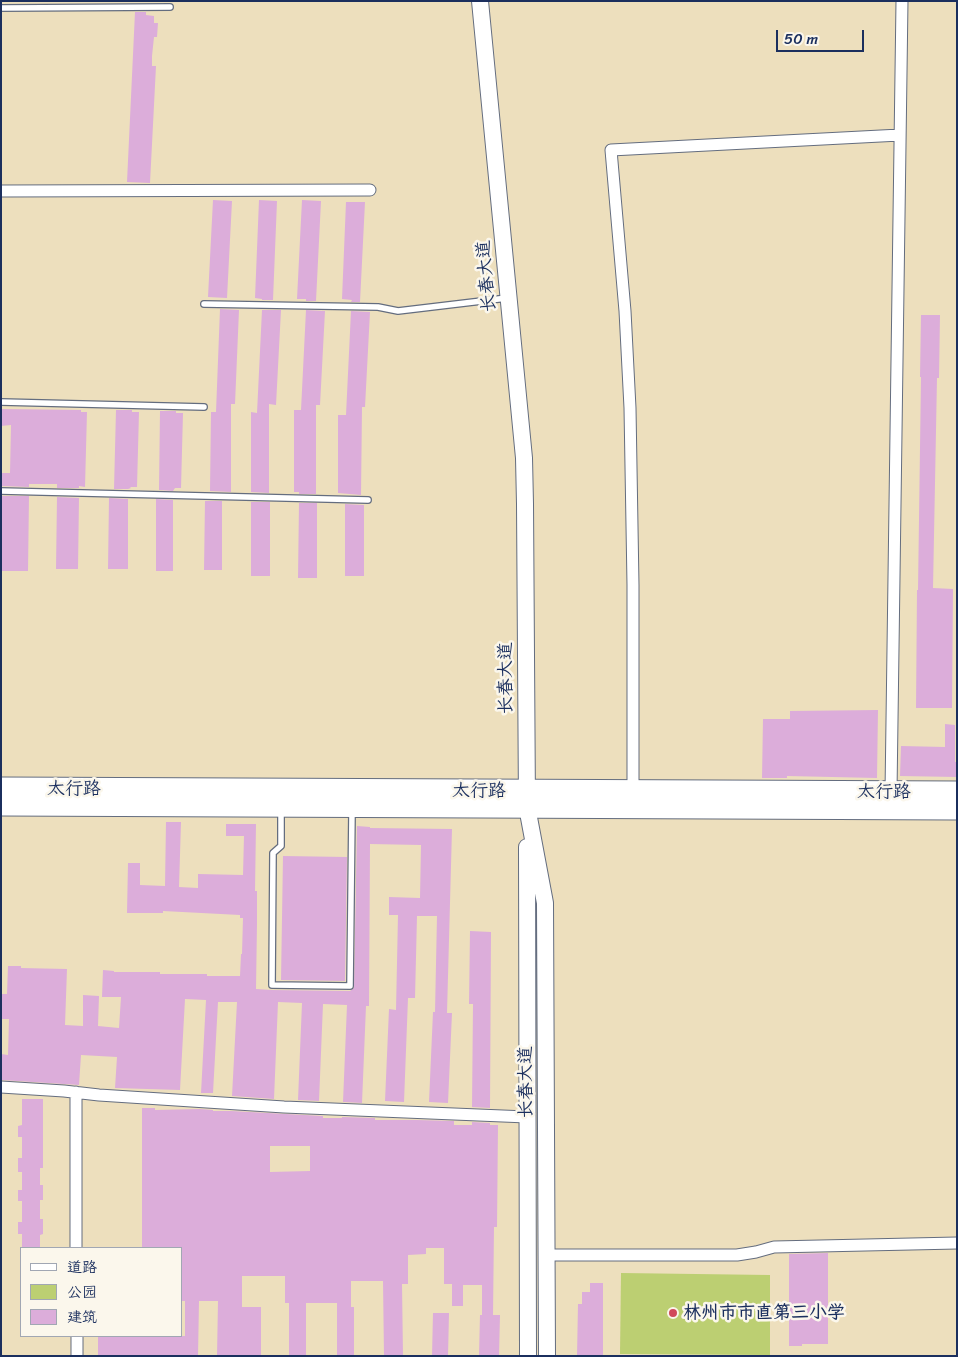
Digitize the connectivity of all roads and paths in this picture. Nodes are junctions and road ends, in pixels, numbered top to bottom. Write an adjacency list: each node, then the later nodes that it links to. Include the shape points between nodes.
1 (480, 1): 8 (main road, 长春大道)
2 (902, 1): 5 (street)
3 (170, 7): 4 (lane)
4 (1, 8)
5 (900, 135): 15 (street, via 611,150 630,408); 16 (street)
6 (370, 190): 7 (street)
7 (1, 191)
8 (509, 298): 9 (lane, via 398,311 378,307); 18 (main road, 长春大道, via 524,458)
9 (204, 304)
10 (1, 402): 11 (lane)
11 (204, 407)
12 (1, 491): 13 (lane)
13 (368, 500)
14 (1, 788): 18 (highway, 太行路)
15 (633, 791): 16 (highway, 太行路); 18 (highway, 太行路)
16 (891, 792): 17 (highway, 太行路)
17 (957, 792)
18 (526, 799): 21 (highway, 太行路); 22 (highway, 太行路); 25 (main road); 28 (main road, 长春大道, via 545,904)
19 (1, 805): 20 (highway, 太行路)
20 (281, 806): 21 (highway, 太行路); 21 (lane, via 280,846 274,853 272,985 350,986)
21 (352, 806)
22 (957, 809)
23 (1, 1087): 24 (street)
24 (76, 1092): 25 (street, via 284,1107); 27 (street)
25 (527, 1117): 31 (main road)
26 (957, 1243): 28 (street, via 774,1247 737,1255)
27 (76, 1247)
28 (546, 1255): 32 (main road, 长春大道)
29 (77, 1337): 30 (street)
30 (77, 1356)
31 (528, 1356)
32 (547, 1356)

